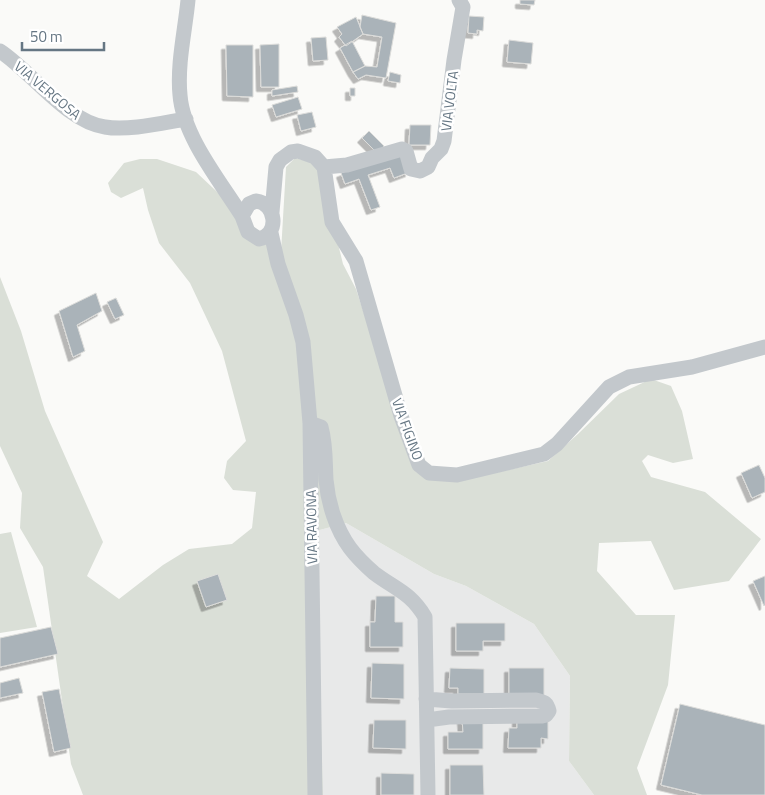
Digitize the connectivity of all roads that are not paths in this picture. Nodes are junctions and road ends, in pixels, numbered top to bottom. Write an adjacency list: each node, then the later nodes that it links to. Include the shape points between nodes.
1 (188, 0): 4 (street, via 180,71 180,96)
2 (459, 0): 5 (street, VIA VOLTA, via 463,7 444,141 428,167 420,171 412,169 406,151 402,149 348,165)
3 (0, 51): 4 (street, VIA VERGOSA, via 72,113 87,122 116,128)
4 (186, 120): 6 (street, via 199,152)
5 (324, 167): 7 (street, via 306,152 291,152 276,167); 12 (street, VIA FIGINO, via 332,222 356,261 401,416 419,464 430,473 457,475 544,454 609,387 629,377 692,366)
6 (220, 181): 8 (street); 10 (street)
7 (273, 191): 8 (street); 9 (street)
8 (256, 202): 9 (street, via 264,203); 10 (street, via 249,204)
9 (272, 212): 11 (street, via 273,223)
10 (242, 216): 11 (street, via 248,232)
11 (265, 236): 13 (street, VIA RAVONA, via 278,264 304,342)
12 (765, 347)
13 (310, 422): 14 (street, via 321,427 326,481 341,533 373,572 417,604 425,617); 18 (street, VIA RAVONA)
14 (426, 699): 15 (street); 17 (street)
15 (502, 700): 16 (street); 16 (street, via 536,700 548,705 549,711 542,716)
16 (502, 716): 17 (street, via 449,716)
17 (427, 720): 19 (street)
18 (315, 795)
19 (428, 795)

